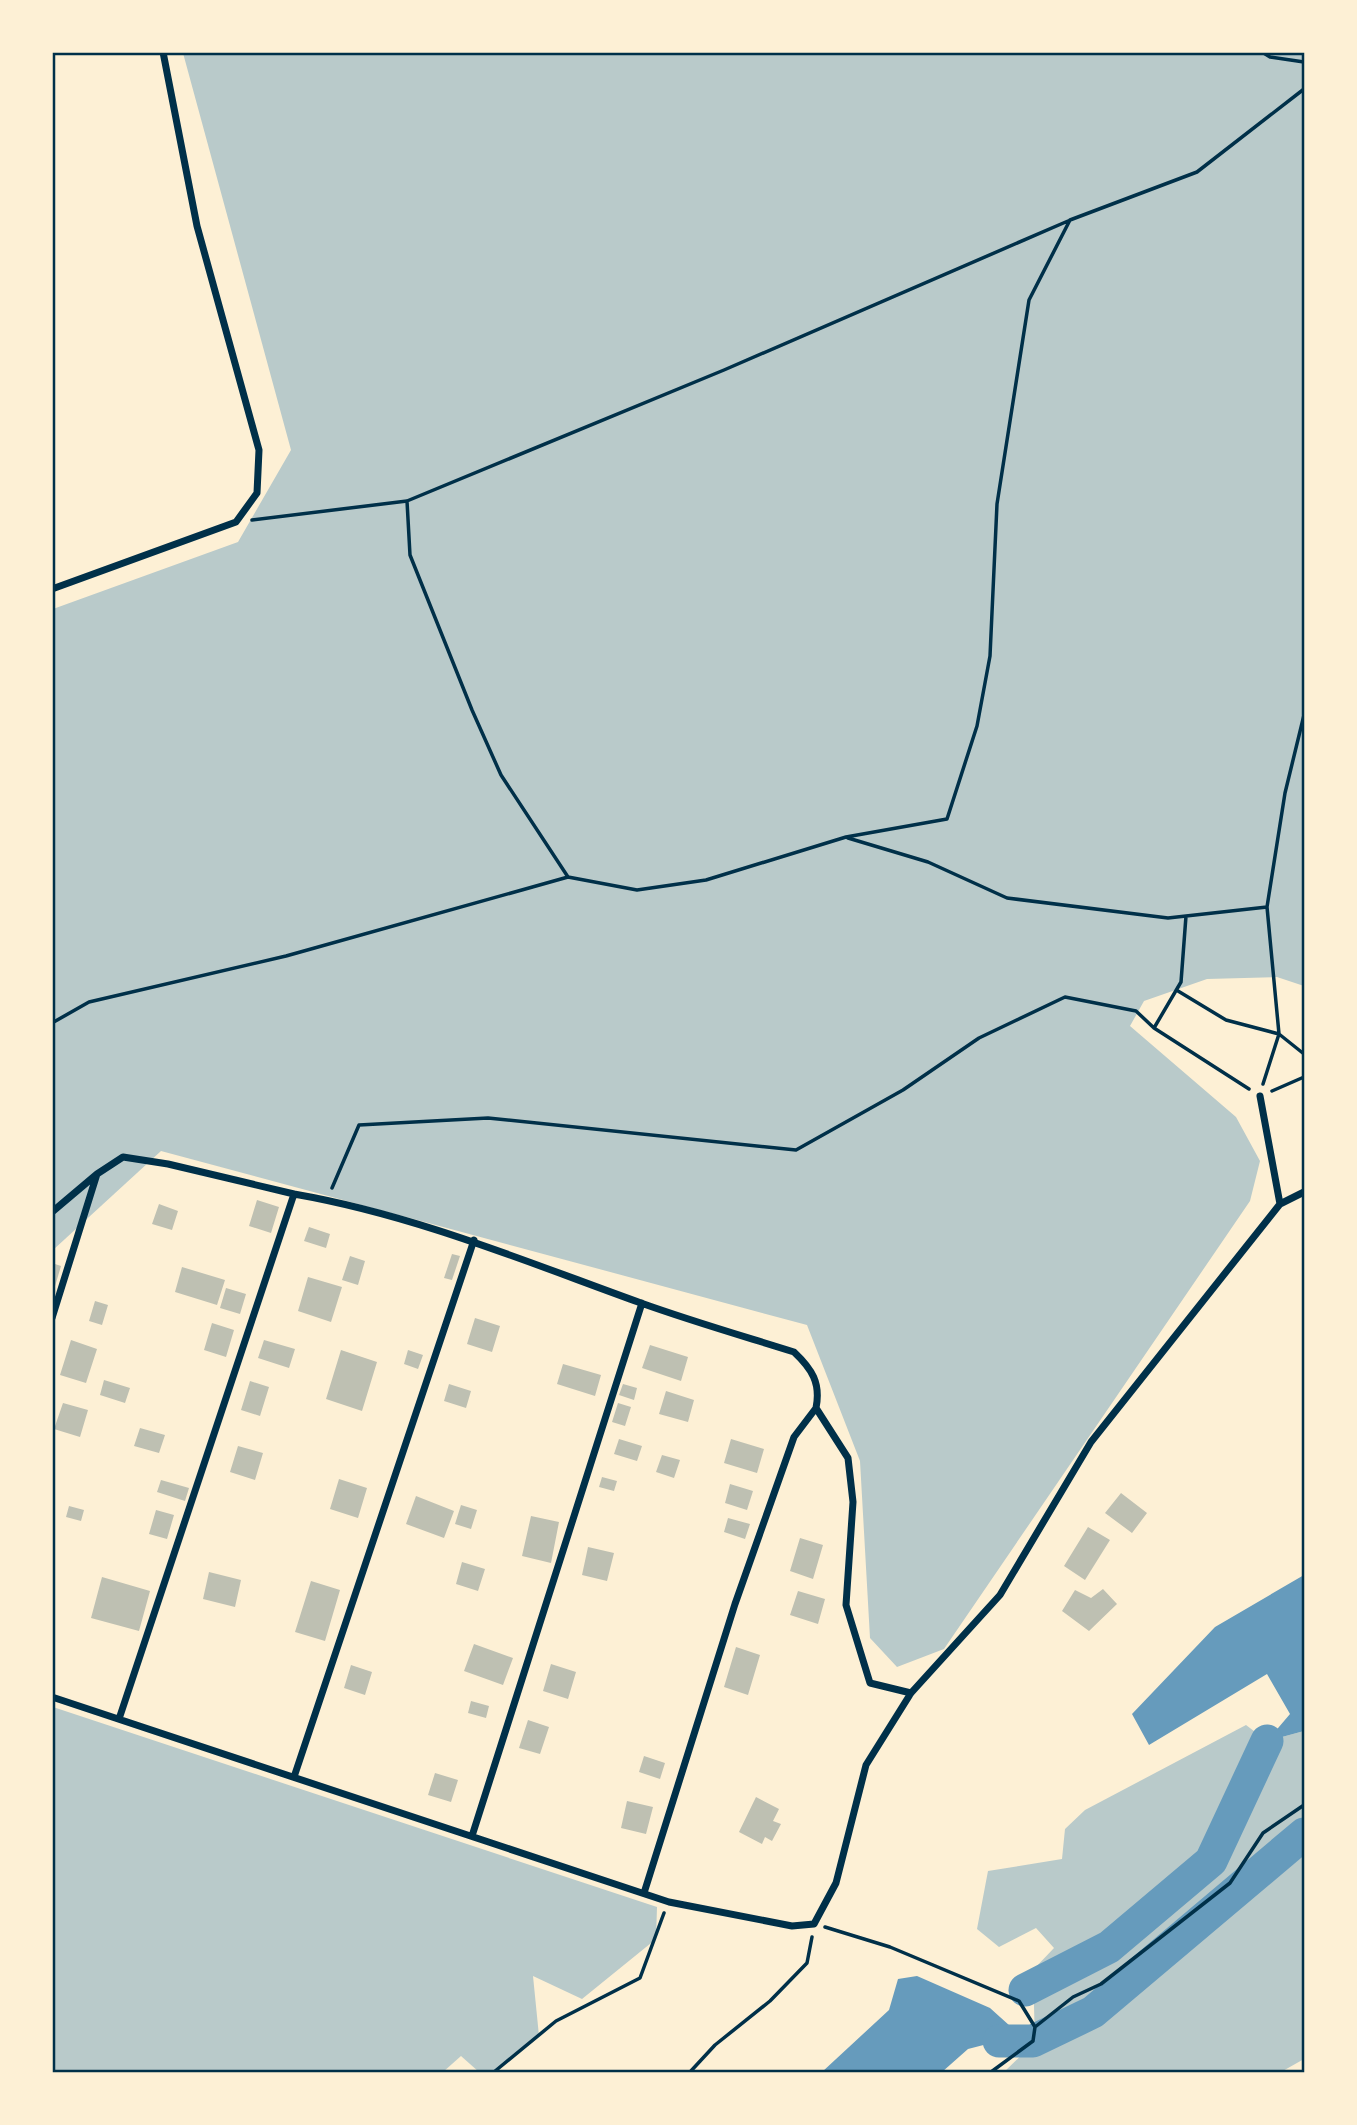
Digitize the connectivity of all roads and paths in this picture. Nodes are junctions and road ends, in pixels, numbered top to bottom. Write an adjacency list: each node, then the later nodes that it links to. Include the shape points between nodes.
1 (163, 52): 7 (street, via 197,226 259,450 257,493)
2 (1262, 52): 3 (path)
3 (1304, 62)
4 (1304, 89): 5 (path, via 1197,172)
5 (1070, 220): 6 (path); 10 (path, via 1029,300 997,505 990,656 977,726 947,819)
6 (407, 501): 7 (path); 11 (path, via 410,555 472,710 501,775)
7 (236, 522): 8 (street)
8 (52, 589)
9 (1304, 715): 12 (path, via 1285,793)
10 (846, 837): 11 (path, via 692,882 636,890); 13 (path, via 928,862 1007,898 1168,918)
11 (568, 877): 15 (path, via 286,956 89,1002)
12 (1267, 907): 13 (path); 17 (path)
13 (1186, 916): 14 (path)
14 (1178, 991): 16 (path); 17 (path, via 1226,1020)
15 (52, 1023)
16 (1154, 1028): 20 (path); 24 (path, via 1136,1011 1065,996 979,1038 902,1090 796,1150 488,1118 359,1125)
17 (1279, 1034): 18 (path); 20 (path)
18 (1304, 1054)
19 (1304, 1077): 20 (path)
20 (1260, 1096): 25 (street)
21 (97, 1174): 23 (street, via 122,1157); 26 (street); 29 (street)
22 (1304, 1192): 25 (street)
23 (295, 1194): 24 (street); 33 (street)
24 (328, 1200): 27 (street)
25 (1280, 1204): 31 (street, via 1091,1442 1000,1595)
26 (52, 1212)
27 (474, 1240): 28 (street); 34 (street)
28 (642, 1303): 30 (street, via 794,1352 812,1369 819,1394); 36 (street)
29 (52, 1318)
30 (816, 1408): 31 (street, via 848,1458 853,1502 846,1605 859,1654 870,1683); 37 (street, via 794,1437 735,1604)
31 (911, 1693): 39 (street, via 866,1765 836,1883)
32 (52, 1697): 33 (street)
33 (119, 1719): 34 (street)
34 (294, 1777): 36 (street)
35 (1304, 1805): 40 (path, via 1263,1833 1230,1884 1101,1984 1073,1997)
36 (472, 1836): 37 (street)
37 (644, 1893): 38 (street)
38 (669, 1902): 39 (street, via 792,1926); 41 (path, via 640,1978 556,2021)
39 (814, 1924): 40 (path, via 890,1947 1019,2001); 42 (path, via 807,1963)
40 (1035, 2027): 43 (path, via 1032,2041)
41 (494, 2073)
42 (690, 2073)
43 (991, 2073)

